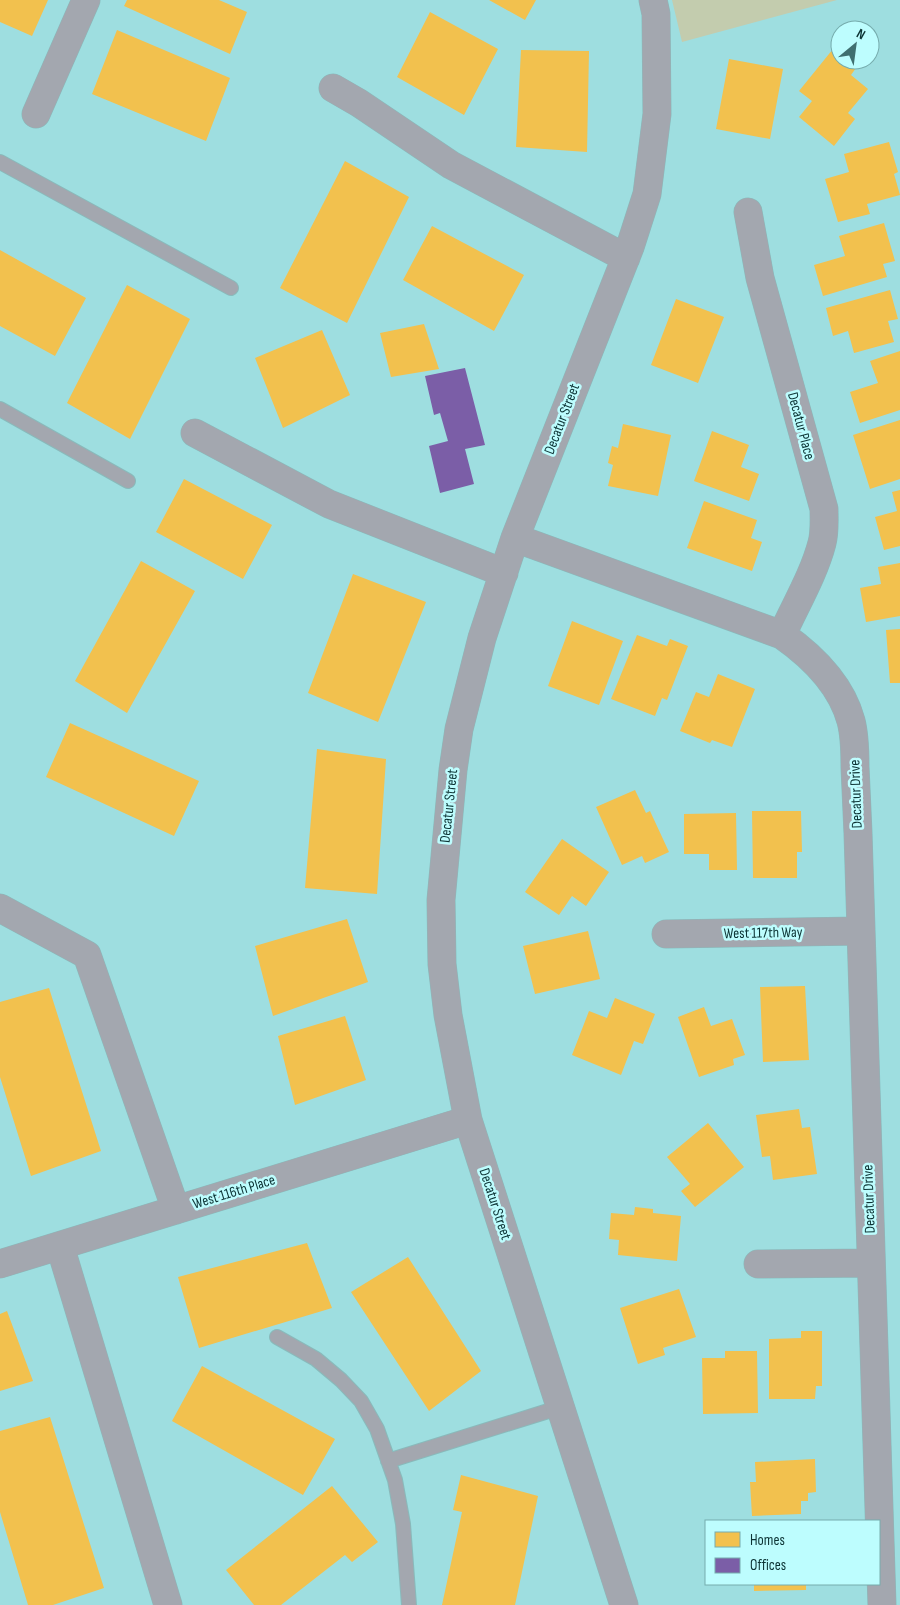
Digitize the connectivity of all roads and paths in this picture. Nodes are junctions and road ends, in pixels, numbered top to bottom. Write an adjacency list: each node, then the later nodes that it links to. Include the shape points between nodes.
1 (86, 0): 4 (street)
2 (654, 7): 7 (street, Decatur Street, via 657,114 647,194)
3 (334, 88): 7 (street, via 451,165)
4 (36, 114)
5 (0, 162): 8 (lane)
6 (748, 212): 14 (street, Decatur Place, via 760,278 824,508 822,543)
7 (626, 258): 12 (street, Decatur Street)
8 (231, 288)
9 (0, 409): 11 (lane)
10 (196, 433): 13 (street, via 329,504)
11 (128, 481)
12 (516, 538): 13 (street, Decatur Street); 14 (street, Decatur Drive)
13 (504, 573): 18 (street, Decatur Street, via 482,638 459,729 447,817 441,900 442,964 448,1015)
14 (782, 635): 16 (street, Decatur Drive, via 823,669 850,720 854,740)
15 (0, 908): 19 (street, via 87,955)
16 (860, 931): 17 (street, West 117th Way); 21 (street, Decatur Drive)
17 (666, 934)
18 (468, 1120): 19 (street, West 116th Place); 25 (street, Decatur Street)
19 (176, 1210): 20 (street, West 116th Place)
20 (60, 1246): 22 (street, West 116th Place); 29 (street)
21 (871, 1263): 23 (street); 27 (street, Decatur Drive)
22 (0, 1264)
23 (758, 1264)
24 (277, 1338): 26 (lane, via 316,1359 361,1401 377,1429)
25 (561, 1407): 26 (lane); 31 (street, Decatur Street)
26 (388, 1461): 30 (lane, via 403,1524)
27 (879, 1520)
28 (880, 1543): 32 (street, Decatur Drive)
29 (168, 1605)
30 (409, 1605)
31 (624, 1605)
32 (882, 1605)

